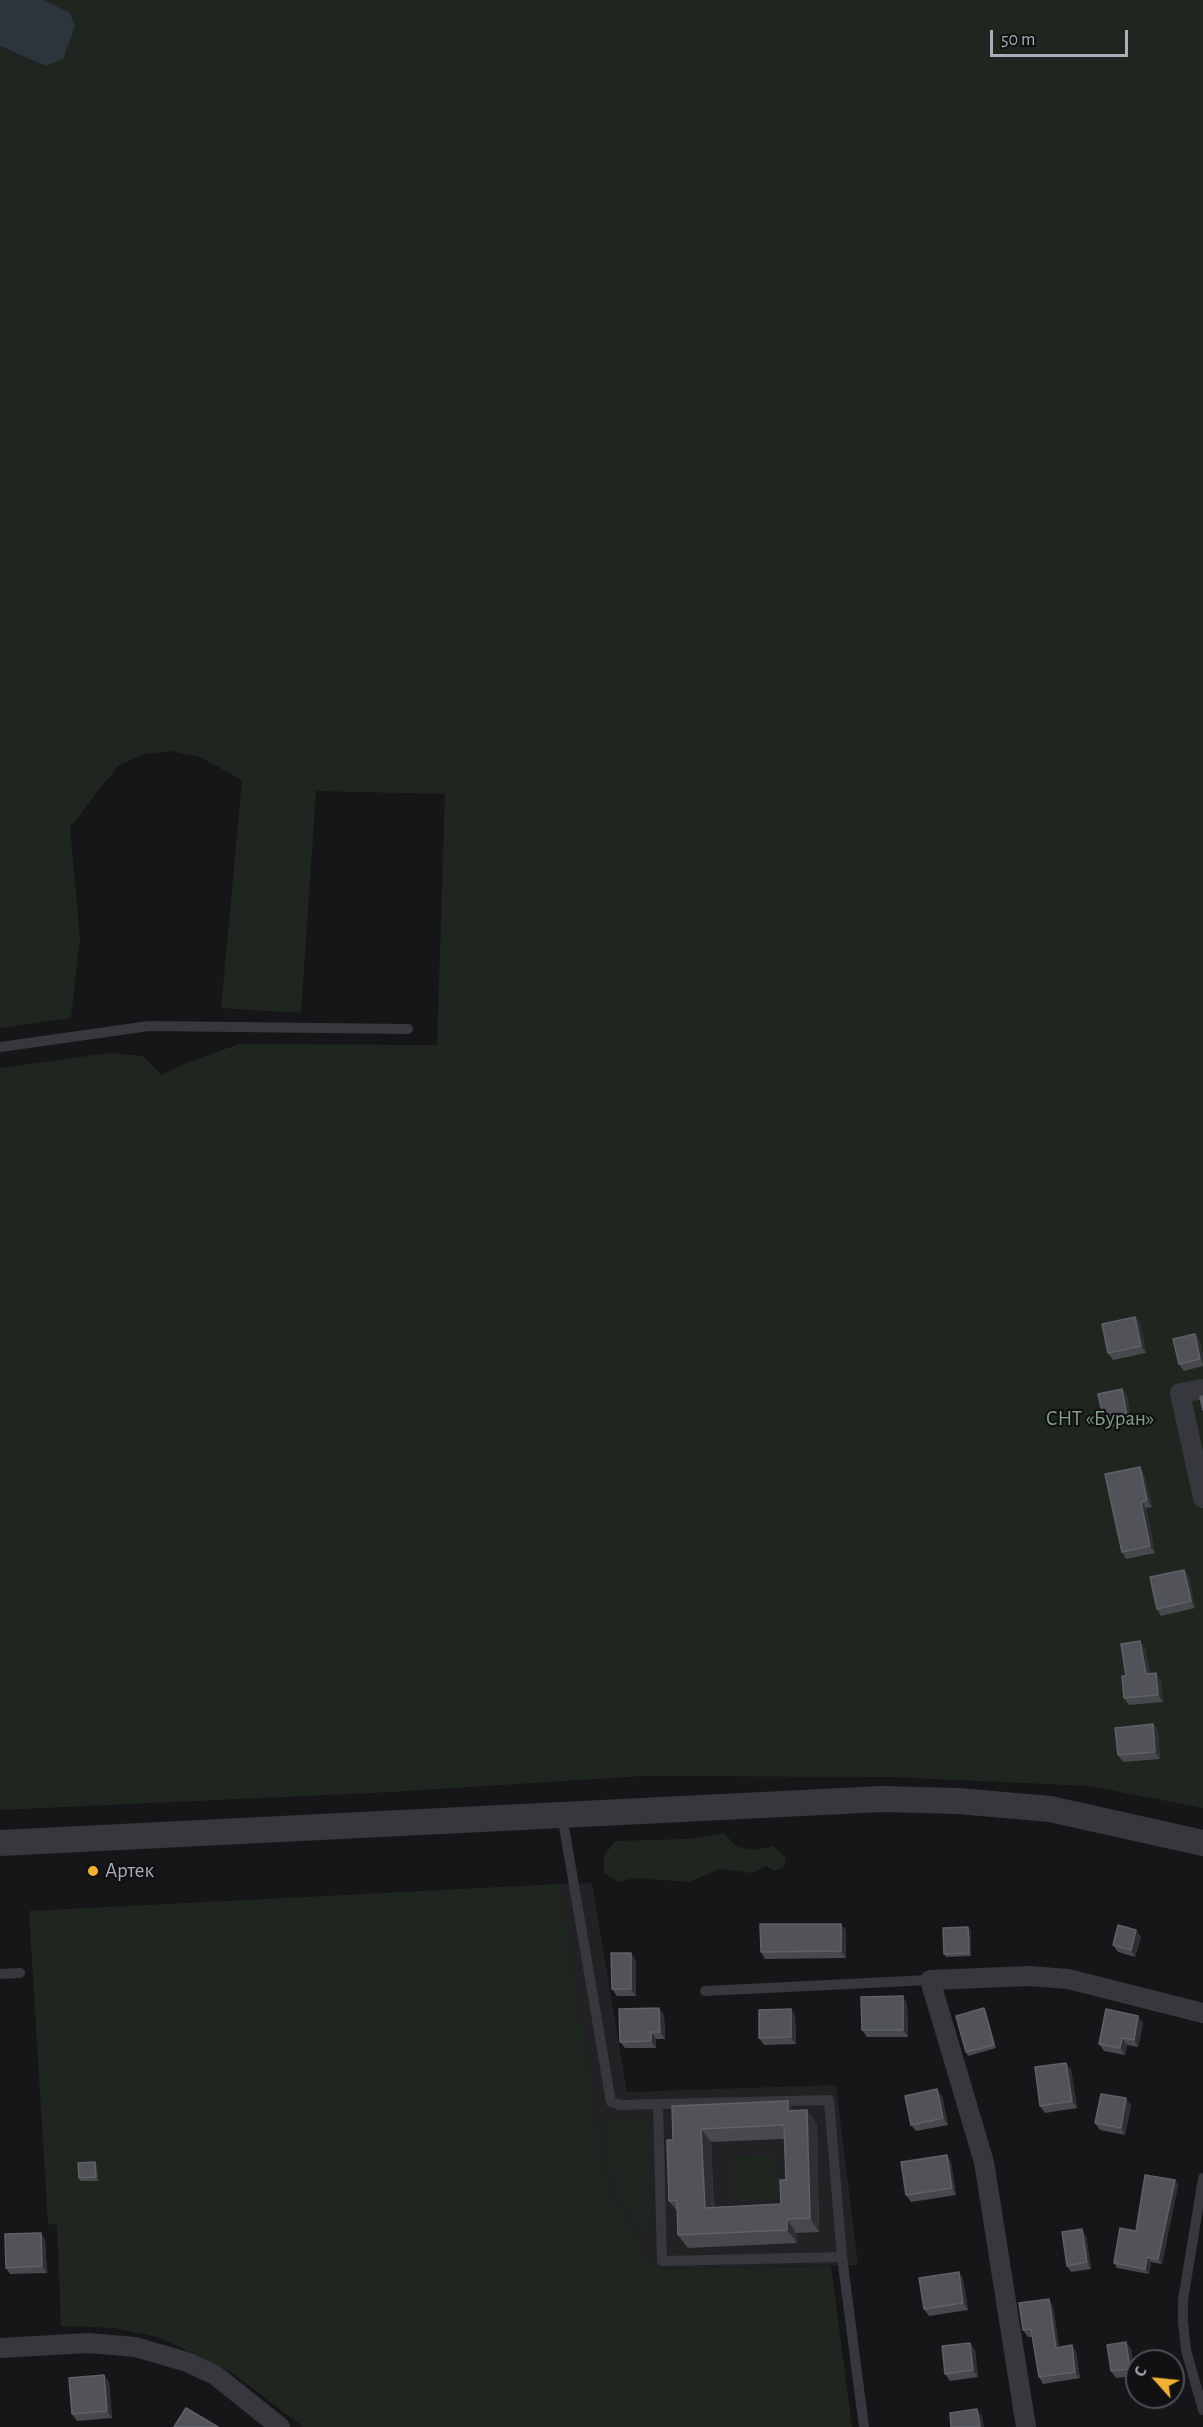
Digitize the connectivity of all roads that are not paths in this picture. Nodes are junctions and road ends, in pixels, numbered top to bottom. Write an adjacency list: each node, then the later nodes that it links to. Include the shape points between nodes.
1 (408, 1029): 2 (lane, via 149,1026)
2 (0, 1047)
3 (1203, 1389): 4 (street, via 1180,1393)
4 (1203, 1498)
5 (562, 1815): 6 (street); 7 (street, via 871,1800 958,1801 1050,1809); 13 (lane, via 609,2097 615,2105)
6 (0, 1843)
7 (1203, 1843)
8 (20, 1973): 9 (lane)
9 (0, 1974)
10 (930, 1980): 11 (lane); 12 (street, via 1030,1976 1068,1980); 20 (street, via 984,2162)
11 (705, 1991)
12 (1203, 2013)
13 (658, 2105): 15 (lane, via 829,2100); 15 (lane, via 662,2260)
14 (1203, 2178): 17 (lane, via 1183,2300 1186,2350)
15 (842, 2257): 19 (lane)
16 (0, 2348): 18 (street, via 88,2343 135,2348 187,2362 215,2375)
17 (1203, 2410)
18 (280, 2427)
19 (864, 2427)
20 (1026, 2427)

